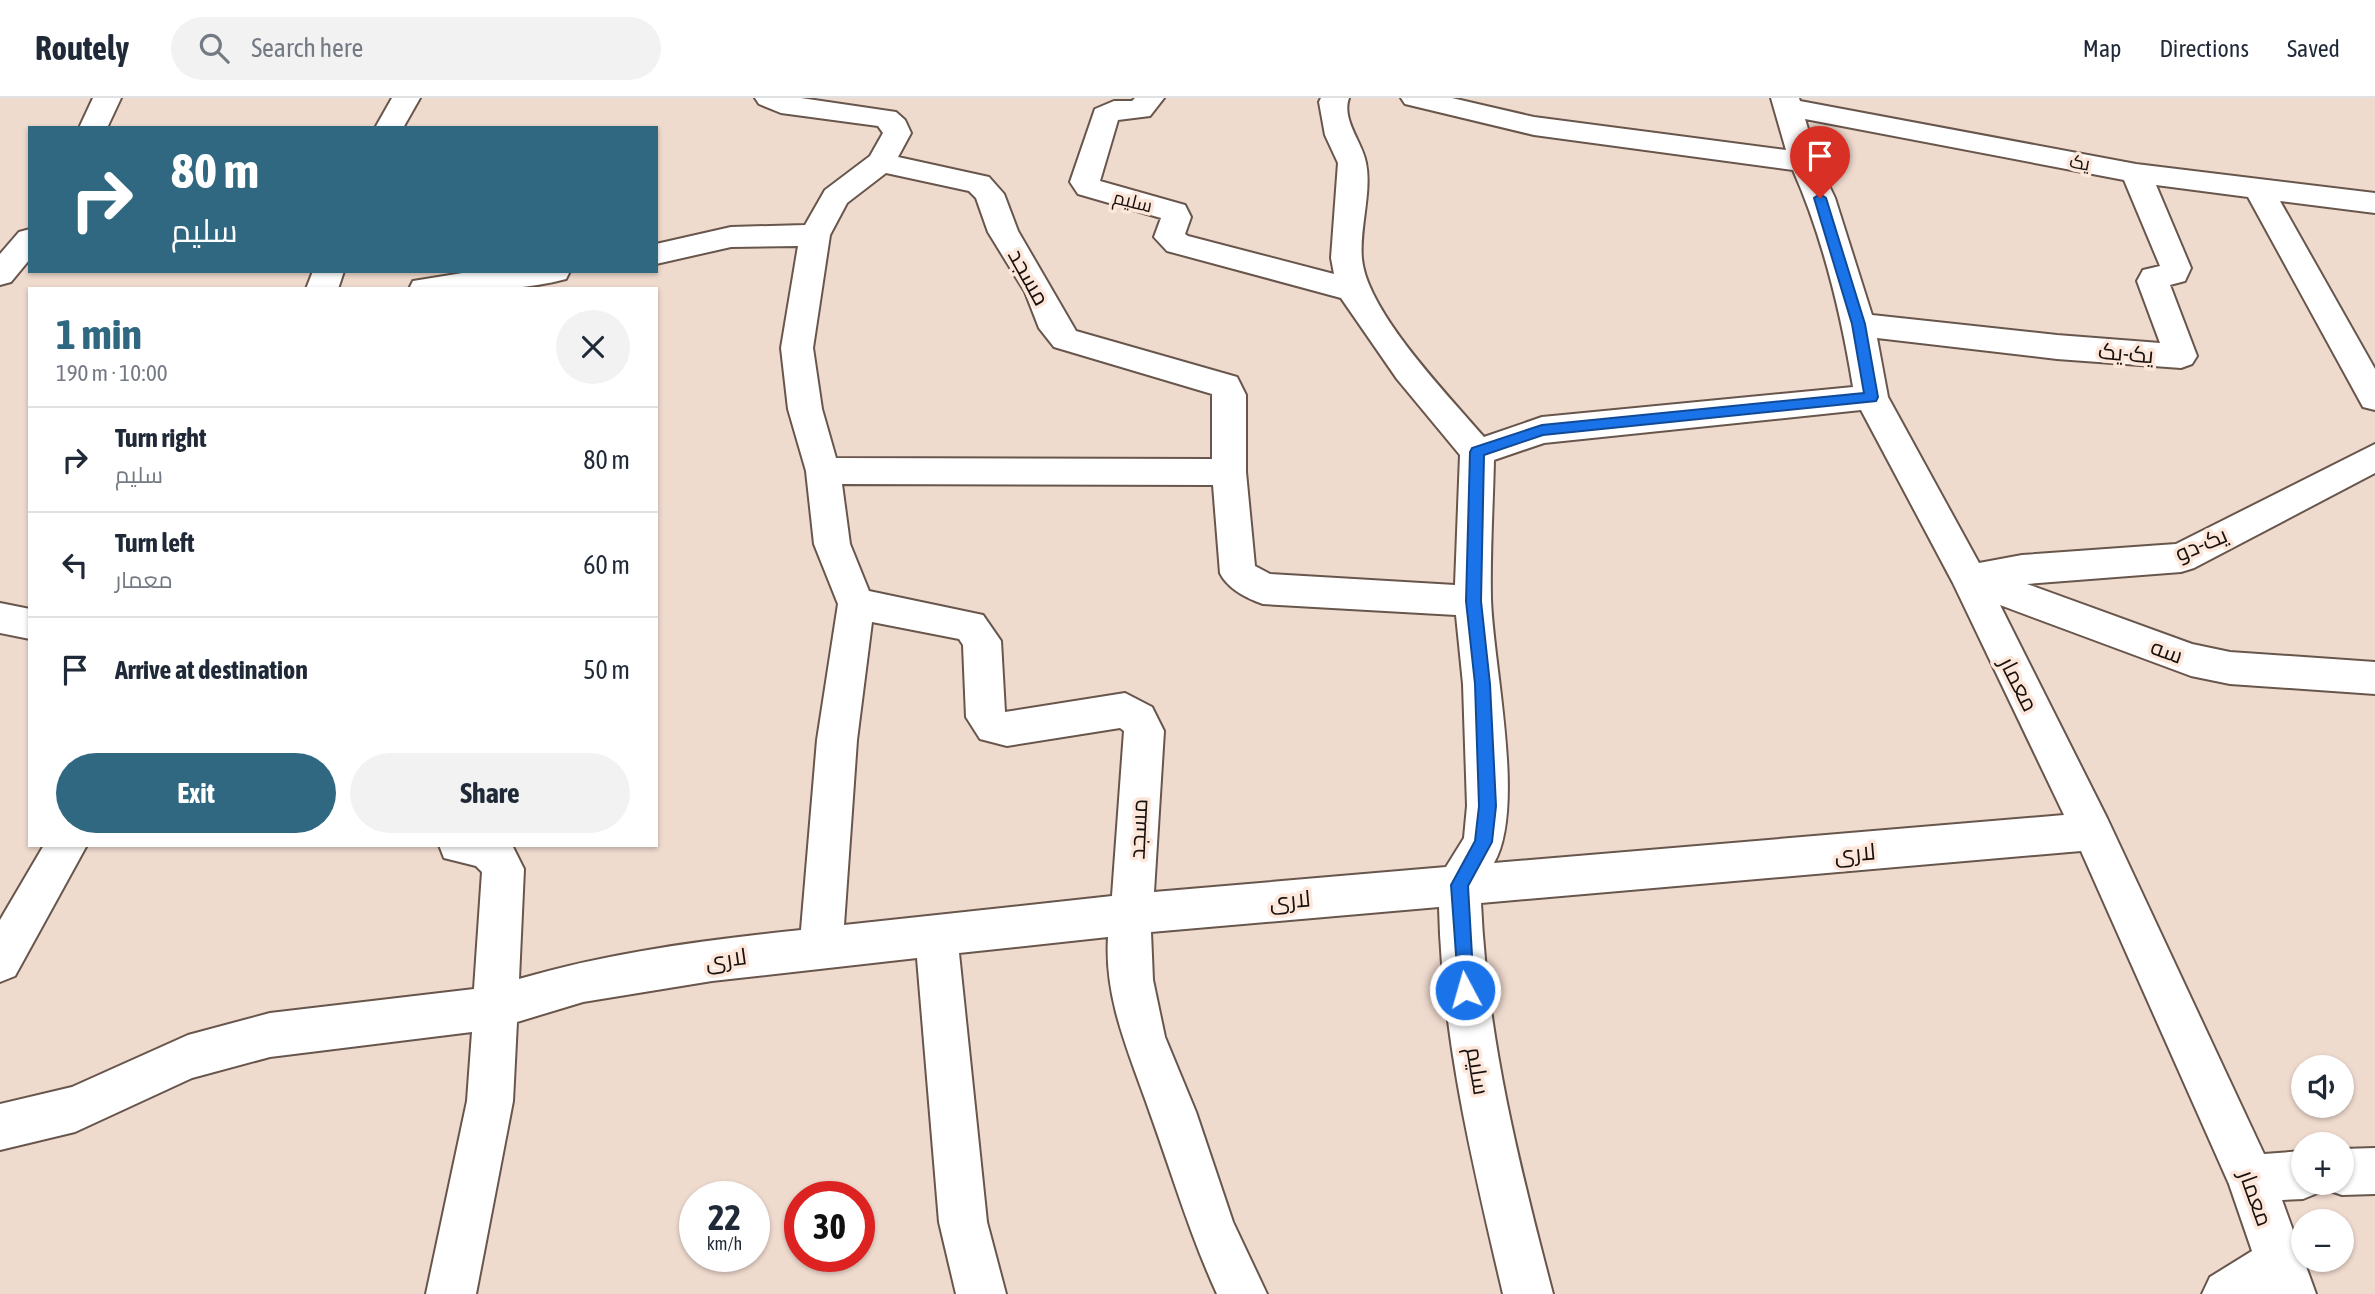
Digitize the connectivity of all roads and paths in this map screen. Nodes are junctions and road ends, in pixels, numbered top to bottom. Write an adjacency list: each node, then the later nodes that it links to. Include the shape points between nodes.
1 (107, 98): 8 (street)
2 (406, 98): 9 (street)
3 (769, 98): 10 (street, via 781,104 886,118 897,133)
4 (1150, 98): 21 (street, سلیم, via 1140,110 1114,110 1105,115 1085,182 1088,187 1174,212 1169,237 1178,244)
5 (1335, 98): 21 (street, via 1339,135 1352,163 1346,258)
6 (1415, 98): 11 (street, via 1534,126)
7 (1786, 102): 11 (street, معمار); 12 (street, یک)
8 (94, 126)
9 (390, 126)
10 (881, 162): 15 (street, via 835,197); 28 (street, مسجد, via 979,184 989,194 1003,232 1065,339 1225,386 1229,396)
11 (1804, 162): 22 (street, معمار, via 1820,198)
12 (2136, 173): 13 (street, یک); 22 (street, یک-یک, via 2176,268 2153,281 2181,356)
13 (2259, 190): 14 (street, یک); 24 (street)
14 (2375, 203)
15 (816, 235): 17 (street, via 731,237); 27 (street, via 797,348 805,409)
16 (28, 241): 19 (street)
17 (658, 254)
18 (540, 273): 20 (street)
19 (0, 274)
20 (439, 287)
21 (1352, 289): 25 (street, via 1409,371)
22 (1858, 324): 23 (street, معمار)
23 (1871, 397): 25 (street, via 1542,430); 29 (street, معمار)
24 (2375, 398)
25 (1477, 452): 30 (street)
26 (2375, 457): 29 (street, یک-دو, via 2181,558 2022,570)
27 (823, 471): 28 (street); 31 (street, via 832,544)
28 (1229, 472): 30 (street, مسجد, via 1238,573 1249,582 1263,589)
29 (1969, 579): 34 (street, سه, via 2191,660 2230,668); 35 (street, معمار)
30 (1473, 601): 38 (street, via 1487,806 1484,842)
31 (856, 604): 39 (street, مسجد, via 977,631 982,641 985,717 995,727 1007,729 1125,710 1138,719 1144,731); 41 (street, via 837,740)
32 (0, 618): 33 (street)
33 (28, 624)
34 (2375, 678)
35 (2092, 831): 38 (street, لاری); 48 (street, معمار)
36 (66, 847): 42 (street)
37 (477, 847): 43 (street, via 498,858 503,869)
38 (1460, 885): 39 (street, لاری); 53 (street, سلیم, via 1462,966 1488,1134)
39 (1134, 914): 40 (street, لاری); 52 (street, مسجد, via 1131,980 1143,1038 1212,1229)
40 (936, 934): 41 (street, لاری); 51 (street, via 962,1222)
41 (821, 947): 43 (street, لاری, via 583,981)
42 (0, 961)
43 (493, 1008): 44 (street, لاری, via 270,1035 188,1057 75,1109); 50 (street, via 490,1101)
44 (0, 1127)
45 (2375, 1171): 46 (street)
46 (2354, 1172)
47 (2291, 1176): 48 (street)
48 (2252, 1180): 49 (street, معمار)
49 (2285, 1278): 54 (street)
50 (451, 1294)
51 (981, 1294)
52 (1242, 1294)
53 (1528, 1294)
54 (2227, 1294)

